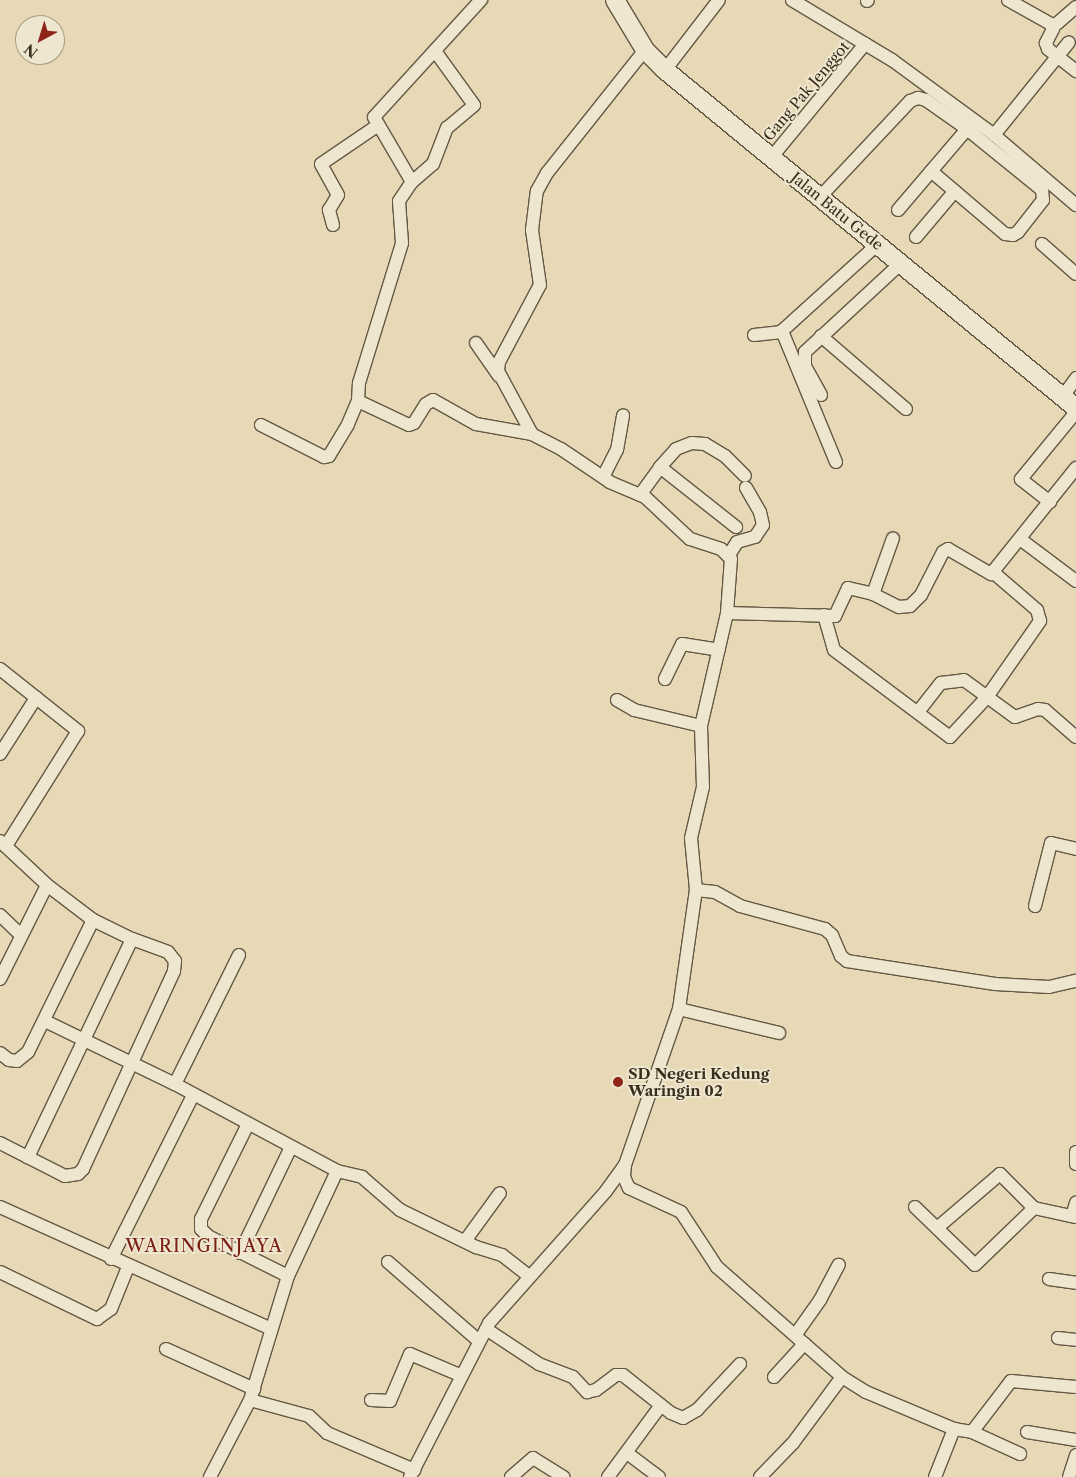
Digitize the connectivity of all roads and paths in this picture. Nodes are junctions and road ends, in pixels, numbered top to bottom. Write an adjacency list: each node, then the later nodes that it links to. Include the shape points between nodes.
1 (481, 0): 11 (street)
2 (616, 0): 10 (street, Jalan Batu Gede)
3 (719, 0): 13 (street)
4 (792, 0): 9 (street)
5 (1008, 0): 7 (street)
6 (1076, 7): 7 (street)
7 (1053, 27): 12 (street, via 1046,43)
8 (1069, 42): 12 (street)
9 (865, 44): 17 (street); 18 (street, Gang Pak Jenggot)
10 (645, 50): 13 (street, Jalan Batu Gede); 35 (street, via 547,173 537,191 532,230 540,286 499,362)
11 (435, 51): 15 (street, via 375,115); 20 (street, via 474,105 471,111 447,128 433,164)
12 (1058, 56): 14 (street); 17 (street)
13 (665, 70): 18 (street, Jalan Batu Gede)
14 (1076, 71)
15 (377, 126): 20 (street); 25 (street, via 321,164 338,195 329,210)
16 (967, 130): 19 (street); 21 (street, via 1042,190 1042,200 1018,232 1008,235); 22 (street, via 926,100 914,99)
17 (994, 135): 23 (street)
18 (771, 158): 22 (street, Jalan Batu Gede)
19 (931, 171): 21 (street); 24 (street)
20 (412, 182): 38 (street, via 399,201 402,243 359,383)
21 (955, 192): 26 (street)
22 (820, 197): 27 (street, Jalan Batu Gede)
23 (1073, 197)
24 (898, 210)
25 (333, 225)
26 (916, 237)
27 (878, 244): 29 (street, Jalan Batu Gede); 31 (street, via 784,326)
28 (1042, 244): 30 (street)
29 (901, 263): 33 (street); 39 (street, Jalan Batu Gede)
30 (1076, 274)
31 (782, 332): 32 (street); 44 (street)
32 (754, 335)
33 (821, 336): 37 (street, via 804,352); 40 (street)
34 (476, 343): 35 (street)
35 (499, 376): 43 (street)
36 (1076, 378): 39 (street)
37 (821, 395)
38 (358, 401): 42 (street, via 334,450 324,457); 43 (street, via 409,425 433,400 476,424)
39 (1071, 406): 49 (street, via 1021,480)
40 (906, 409)
41 (623, 416): 47 (street, via 617,450)
42 (261, 425)
43 (532, 434): 47 (street)
44 (836, 462)
45 (660, 467): 48 (street); 50 (street); 53 (street, via 676,449 692,443 705,444 718,452 745,482 763,525 755,537 737,542)
46 (1076, 468): 49 (street)
47 (603, 477): 48 (street)
48 (640, 495): 53 (street, via 662,510 690,539)
49 (1050, 502): 52 (street)
50 (736, 526)
51 (893, 538): 56 (street)
52 (1020, 540): 54 (street); 55 (street)
53 (729, 555): 57 (street, via 732,563)
54 (994, 573): 56 (street, via 986,573 948,549 943,552 921,595 910,606 898,607); 62 (street, via 1036,610 1040,621)
55 (1076, 581)
56 (872, 594): 58 (street, via 848,588 836,615)
57 (727, 612): 58 (street); 59 (street)
58 (824, 615): 65 (street, via 834,650)
59 (719, 650): 61 (street, via 682,644); 66 (street)
60 (0, 669): 63 (street)
61 (665, 679)
62 (987, 697): 65 (street, via 964,680 946,681); 65 (street, via 950,737); 67 (street, via 1015,717 1038,709 1045,710)
63 (36, 698): 68 (street); 69 (street, via 76,728 77,734)
64 (617, 700): 66 (street, via 634,710)
65 (918, 712)
66 (701, 726): 72 (street, via 703,787 692,838)
67 (1076, 737)
68 (0, 754)
69 (3, 844): 71 (street)
70 (1076, 850): 73 (street, via 1051,843)
71 (47, 885): 75 (street); 76 (street)
72 (696, 890): 80 (street, via 716,892 740,906 825,929 847,961 995,984 1048,987); 81 (street)
73 (1035, 906)
74 (0, 914): 76 (street)
75 (93, 920): 77 (street); 82 (street)
76 (21, 935): 79 (street)
77 (132, 939): 84 (street); 86 (street, via 168,952 175,966)
78 (239, 955): 87 (street)
79 (0, 979)
80 (1076, 981)
81 (679, 1009): 83 (street); 95 (street)
82 (44, 1020): 84 (street); 85 (street, via 23,1058 9,1060)
83 (779, 1033)
84 (84, 1040): 86 (street); 93 (street)
85 (0, 1053)
86 (134, 1064): 87 (street); 93 (street, via 78,1174 65,1176)
87 (174, 1084): 88 (street)
88 (193, 1094): 89 (street); 106 (street)
89 (248, 1124): 91 (street); 105 (street, via 200,1224 208,1236)
90 (0, 1143): 93 (street)
91 (291, 1147): 96 (street); 105 (street)
92 (1076, 1152): 94 (street)
93 (28, 1157)
94 (1076, 1164)
95 (625, 1165): 111 (street, via 606,1191); 118 (street, via 624,1177 629,1188 681,1212 717,1267)
96 (337, 1171): 104 (street, via 362,1176 400,1210); 112 (street)
97 (500, 1193): 104 (street)
98 (1076, 1203): 102 (street)
99 (915, 1206): 103 (street)
100 (0, 1207): 106 (street)
101 (1034, 1208): 102 (street); 103 (street, via 1000,1174); 103 (street, via 975,1264)
102 (1074, 1216)
103 (937, 1228)
104 (465, 1241): 111 (street, via 502,1255)
105 (240, 1253): 112 (street)
106 (111, 1259): 109 (street)
107 (388, 1262): 120 (street)
108 (839, 1265): 118 (street)
109 (128, 1267): 110 (street, via 111,1309 97,1319); 115 (street)
110 (0, 1272)
111 (528, 1275): 116 (street)
112 (288, 1276): 115 (street)
113 (1049, 1279): 114 (street)
114 (1076, 1284)
115 (272, 1329): 127 (street)
116 (486, 1329): 120 (street); 129 (street, via 539,1364 573,1377 587,1392 596,1390 616,1375 623,1375)
117 (1058, 1338): 119 (street)
118 (800, 1339): 124 (street); 125 (street)
119 (1076, 1340)
120 (479, 1341): 123 (street)
121 (166, 1349): 127 (street)
122 (740, 1364): 129 (street, via 687,1417 678,1417)
123 (462, 1376): 128 (street, via 410,1354 390,1401); 137 (street)
124 (774, 1377)
125 (842, 1377): 130 (street, via 866,1392); 143 (street, via 793,1443)
126 (1076, 1387): 131 (street, via 1011,1381)
127 (252, 1394): 137 (street, via 310,1416 328,1433); 138 (street)
128 (371, 1400)
129 (661, 1405): 134 (street)
130 (954, 1429): 131 (street); 144 (street)
131 (972, 1432): 135 (street)
132 (1027, 1432): 133 (street)
133 (1076, 1440)
134 (627, 1453): 141 (street); 142 (street)
135 (1020, 1454)
136 (1076, 1455): 145 (street)
137 (412, 1473)
138 (210, 1477)
139 (511, 1477): 140 (street, via 533,1458)
140 (564, 1477)
141 (608, 1477)
142 (659, 1477)
143 (760, 1477)
144 (935, 1477)
145 (1069, 1477)

